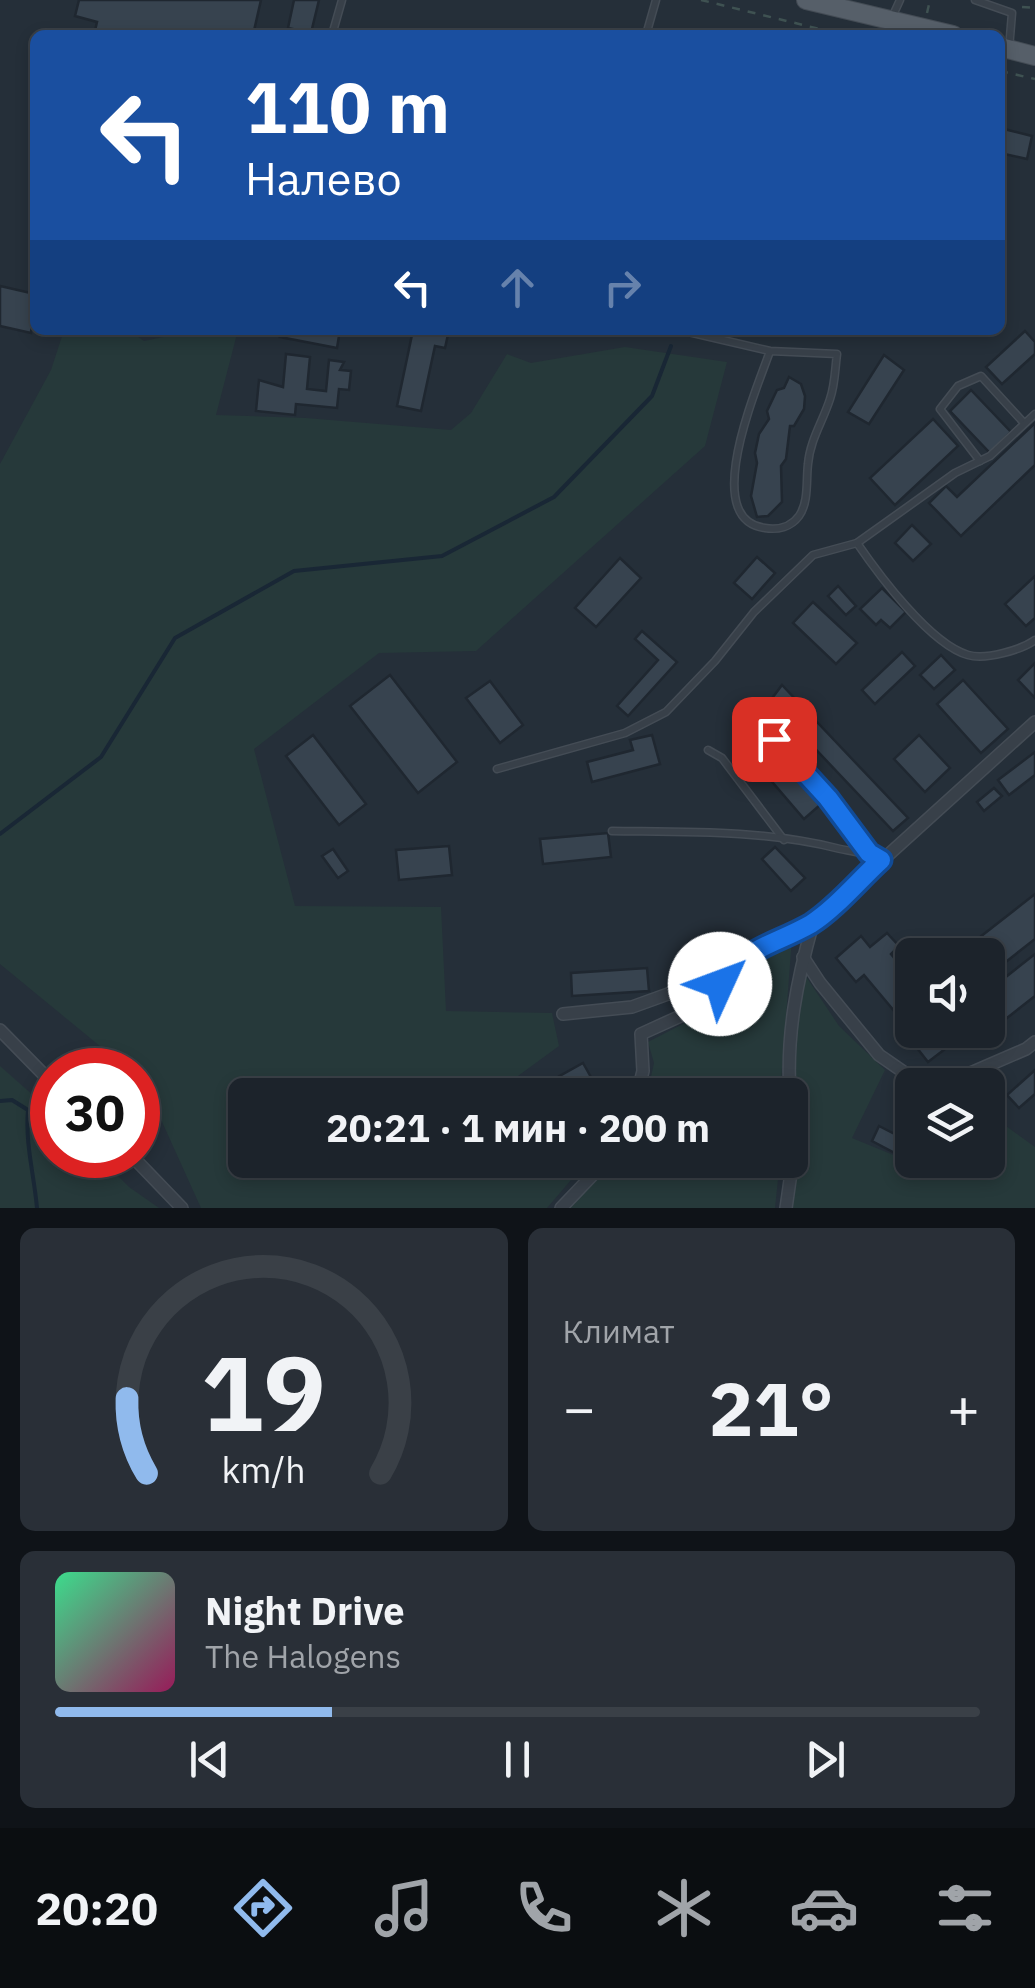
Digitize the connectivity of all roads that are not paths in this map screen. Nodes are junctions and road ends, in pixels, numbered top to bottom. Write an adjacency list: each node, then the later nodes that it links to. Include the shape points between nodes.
1 (342, 0): 7 (lane)
2 (656, 0): 8 (lane)
3 (806, 0): 6 (main road)
4 (900, 0): 6 (lane)
5 (975, 0): 9 (lane, via 1012,13)
6 (888, 27)
7 (333, 30)
8 (647, 30)
9 (1005, 44)
10 (1005, 49): 11 (main road)
11 (1035, 56)
12 (701, 335): 13 (lane)
13 (770, 351): 13 (lane, via 837,354 831,396 809,450 801,514 776,529 746,522 736,495 740,434)
14 (1035, 414): 15 (lane)
15 (1025, 423): 16 (lane); 16 (lane, via 980,376 958,386 940,409)
16 (980, 461): 17 (lane)
17 (857, 544): 18 (lane, via 932,633 968,655 1020,651); 22 (lane, via 813,556 666,712 626,733)
18 (1035, 640)
19 (1035, 722): 26 (street)
20 (774, 739): 25 (lane)
21 (708, 750): 24 (lane, via 722,758)
22 (497, 769)
23 (612, 830): 24 (lane)
24 (784, 840): 25 (lane)
25 (869, 853): 26 (lane)
26 (881, 860): 27 (street)
27 (812, 923): 28 (street); 29 (street)
28 (803, 956): 32 (street, via 879,1055 905,1073 959,1078); 35 (street)
29 (734, 964): 30 (street, via 632,1007); 34 (street, via 706,1004 641,1034)
30 (562, 1014)
31 (0, 1030): 33 (street)
32 (1035, 1042)
33 (30, 1061)
34 (641, 1078)
35 (789, 1078)
36 (153, 1178): 39 (street)
37 (590, 1178): 40 (street)
38 (790, 1178): 41 (street)
39 (182, 1208)
40 (561, 1208)
41 (786, 1208)

